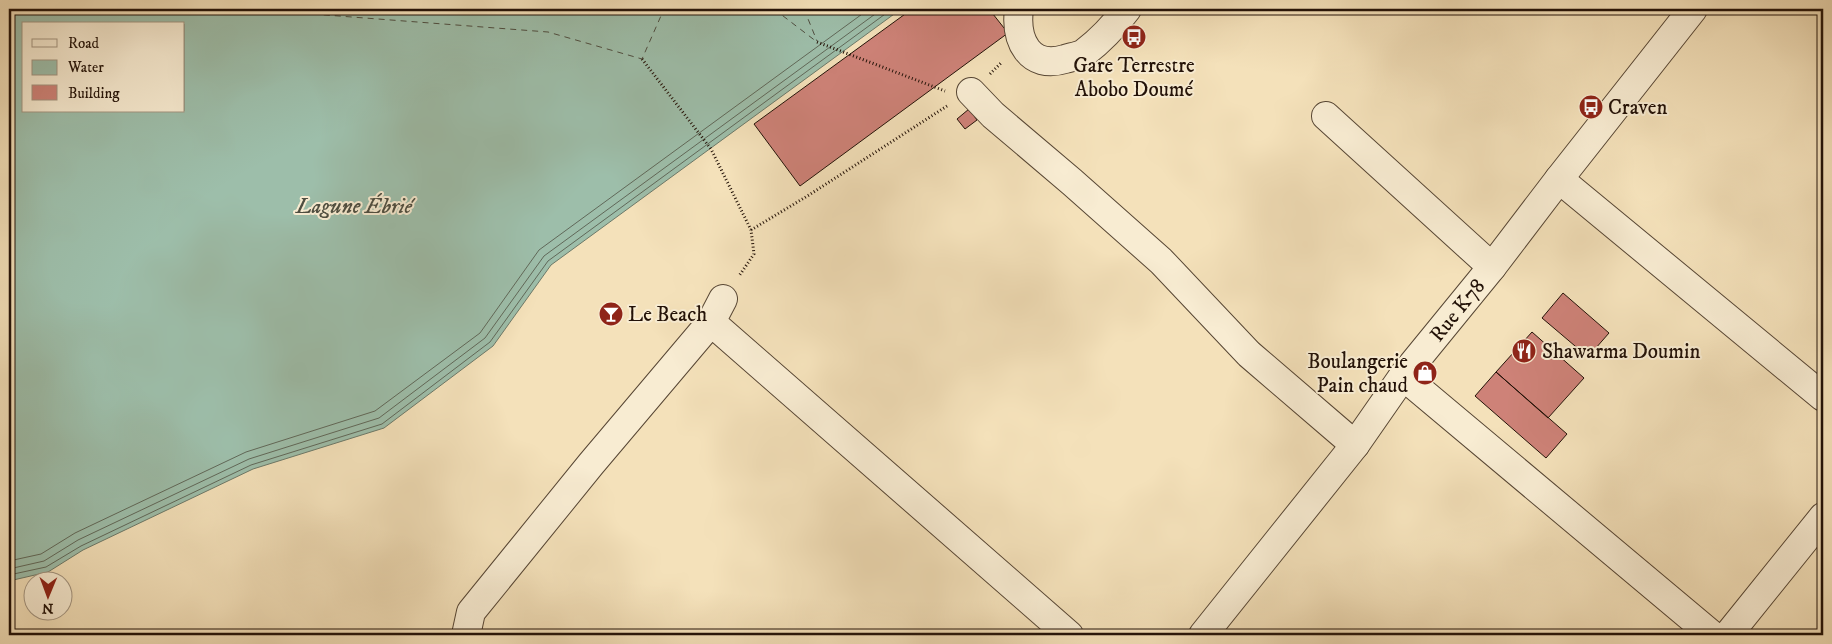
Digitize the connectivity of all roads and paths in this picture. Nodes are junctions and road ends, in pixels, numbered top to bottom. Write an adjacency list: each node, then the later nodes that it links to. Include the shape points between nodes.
1 (1019, 9): 5 (street, via 1017,22)
2 (1127, 9): 5 (street, via 1114,26 1082,54 1056,62 1041,60 1030,54)
3 (1693, 9): 9 (street, Rue K78)
4 (817, 42): 7 (path)
5 (1022, 43): 7 (path)
6 (642, 60): 10 (path, via 711,149)
7 (966, 95): 10 (path); 15 (street, via 1072,182 1160,261 1249,354)
8 (1326, 116): 11 (street)
9 (1559, 179): 11 (street, Rue K78); 14 (street)
10 (751, 230): 12 (path, via 754,254)
11 (1492, 267): 13 (street, Rue K78)
12 (717, 310): 17 (street, via 471,612); 18 (street)
13 (1403, 376): 15 (street, Rue K78); 20 (street)
14 (1823, 397)
15 (1355, 445): 19 (street, Rue K78)
16 (1823, 517): 21 (street)
17 (466, 635)
18 (1069, 635)
19 (1203, 635)
20 (1712, 635)
21 (1728, 635)

